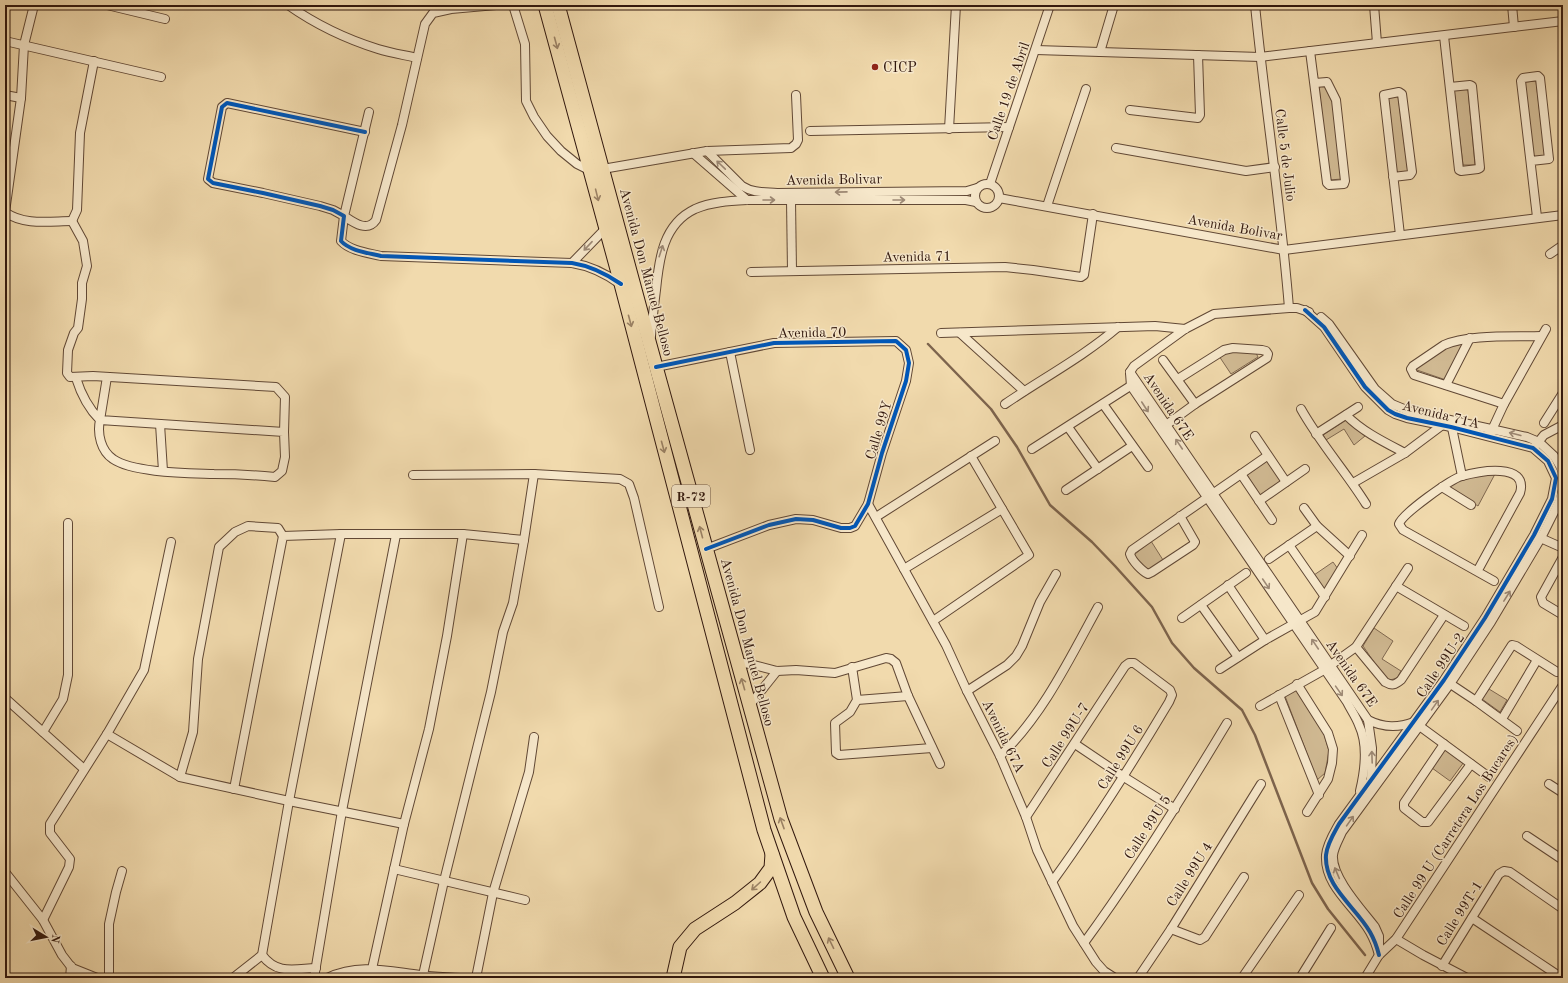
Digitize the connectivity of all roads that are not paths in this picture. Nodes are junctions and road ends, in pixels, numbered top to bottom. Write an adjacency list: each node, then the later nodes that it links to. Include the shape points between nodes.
1 (34, 5): 20 (street)
2 (107, 5): 14 (street)
3 (288, 5): 26 (street, via 323,26 356,41)
4 (496, 5): 26 (street, via 433,13 425,24)
5 (512, 5): 46 (street, via 525,44 526,101 531,112 561,151 577,164)
6 (546, 5): 46 (main road, Avenida Don Manuel Belloso / R-72, one-way to 46)
7 (558, 5): 46 (main road, Avenida Don Manuel Belloso / R-72)
8 (956, 5): 38 (street)
9 (1050, 5): 21 (street, Calle 19 de Abril)
10 (1114, 5): 23 (street)
11 (1255, 5): 25 (street, Calle 5 de Julio)
12 (1374, 5): 19 (street)
13 (1512, 5): 16 (street)
14 (165, 19)
15 (1563, 21): 16 (street)
16 (1514, 27): 17 (street)
17 (1444, 36): 19 (street); 30 (street)
18 (5, 40): 20 (street)
19 (1377, 43): 22 (street)
20 (24, 45): 27 (street); 34 (street)
21 (1036, 50): 23 (street); 37 (street, Calle 19 de Abril)
22 (1310, 51): 25 (street); 29 (street)
23 (1100, 52): 24 (street)
24 (1198, 55): 25 (street); 35 (street, via 1198,118)
25 (1260, 57): 45 (street, Calle 5 de Julio)
26 (417, 58): 57 (street, via 376,220 374,224 362,226)
27 (94, 61): 28 (street); 59 (street, via 80,133 77,210)
28 (161, 77)
29 (1315, 83): 29 (street, via 1327,183 1344,184 1336,100 1327,82)
30 (1450, 87): 30 (street, via 1459,170 1478,169 1480,168 1472,86)
31 (1086, 89): 54 (street)
32 (5, 95): 34 (street)
33 (796, 95): 42 (street, via 798,140 791,148)
34 (21, 98): 59 (street, via 5,212 12,217 33,222)
35 (1130, 110)
36 (369, 112): 40 (street)
37 (1009, 127): 38 (street); 48 (street, Calle 19 de Abril)
38 (949, 129): 39 (street)
39 (810, 131)
40 (364, 132): 57 (street); 57 (street, via 227,104 222,107 208,179 213,183 320,206)
41 (1116, 148): 45 (street, via 1246,170)
42 (707, 151): 43 (street); 49 (street, Avenida Bolivar, one-way to 42, via 966,191 756,192 742,186)
43 (693, 153): 46 (street); 51 (street)
44 (1531, 161): 44 (street, via 1521,81 1523,78 1538,76 1549,159); 58 (street)
45 (1274, 167): 63 (street, Calle 5 de Julio)
46 (596, 170): 60 (main road, Avenida Don Manuel Belloso / R-72, one-way to 60); 75 (main road, Avenida Don Manuel Belloso / R-72)
47 (1394, 178): 47 (street, via 1384,95 1399,92 1402,94 1412,172 1410,175); 61 (street)
48 (990, 184): 49 (street, via 983,184); 50 (street, via 998,190)
49 (977, 188): 53 (street)
50 (999, 198): 53 (street, via 996,204 990,207 984,208); 54 (street, Avenida Bolivar)
51 (747, 200): 52 (street, one-way to 52); 75 (street, one-way to 51, via 659,259 664,241 675,225 695,209 714,203)
52 (791, 200): 53 (street, one-way to 53); 66 (street)
53 (976, 202)
54 (1047, 206): 55 (street, Avenida Bolivar)
55 (1093, 214): 63 (street, Avenida Bolivar); 66 (street, Avenida 71, via 1083,277 1005,267)
56 (1563, 215): 58 (street, Avenida Bolivar)
57 (344, 216): 65 (street, via 341,241 343,244 381,256)
58 (1537, 217): 61 (street, Avenida Bolivar)
59 (72, 221): 82 (street, via 83,242 87,266 82,283 78,328 71,341 66,364 67,373 70,377)
60 (605, 229): 65 (street, one-way to 65); 68 (main road, Avenida Don Manuel Belloso / R-72)
61 (1400, 235): 63 (street, Avenida Bolivar)
62 (1563, 245): 64 (street)
63 (1284, 250): 69 (street, Calle 5 de Julio)
64 (1550, 254)
65 (572, 263): 68 (street, via 596,269)
66 (792, 271): 67 (street, Avenida 71)
67 (751, 272)
68 (621, 284): 227 (main road, Avenida Don Manuel Belloso / R-72, one-way to 227)
69 (1289, 308): 71 (street, Avenida 71A, via 1214,314); 96 (street, Avenida 71A, via 1305,310 1320,316 1329,324 1372,386 1392,404)
70 (1118, 327): 71 (street, via 1156,326); 72 (street); 86 (street, via 1080,356)
71 (1185, 329): 80 (street, Avenida 71A, via 1134,366)
72 (960, 332): 73 (street); 86 (street)
73 (941, 333)
74 (1470, 338): 85 (street); 85 (street, via 1449,342 1413,366 1411,370 1414,375); 91 (street, via 1543,332)
75 (650, 345): 79 (main road, Avenida Don Manuel Belloso / R-72)
76 (730, 352): 78 (street, Avenida 70, via 774,343 896,341 906,350); 79 (street, Avenida 70); 110 (street)
77 (1163, 360): 83 (street)
78 (909, 363): 130 (street, Calle 99Y, via 906,381)
79 (656, 367): 150 (main road, Avenida Don Manuel Belloso / R-72, one-way to 79)
80 (1130, 372): 84 (street, Avenida 67E)
81 (107, 377): 82 (street); 95 (street); 102 (street, via 276,387 285,397)
82 (76, 378): 95 (street, via 88,406)
83 (1178, 379): 90 (street); 90 (street, via 1224,350 1233,348 1266,351 1267,358)
84 (1134, 384): 89 (street); 101 (street, Avenida 67E)
85 (1446, 385): 91 (street)
86 (1024, 391): 88 (street)
87 (1562, 398): 97 (street)
88 (1005, 404)
89 (1103, 404): 100 (street); 108 (street)
90 (1195, 404): 101 (street)
91 (1504, 404): 103 (street)
92 (1358, 407): 94 (street)
93 (1301, 410): 104 (street)
94 (1346, 415): 104 (street); 111 (street, via 1371,435)
95 (100, 420): 98 (street); 117 (street, via 100,437 106,452 113,459 126,466)
96 (1447, 423): 103 (street, Avenida 71A); 111 (street); 121 (street)
97 (1544, 423)
98 (160, 424): 102 (street); 117 (street)
99 (1563, 424): 107 (street, via 1544,435)
100 (1068, 427): 109 (street); 115 (street)
101 (1163, 427): 128 (street, Avenida 67E)
102 (284, 432): 117 (street, via 285,457 282,471 275,476)
103 (1490, 433): 107 (street, Avenida 71A, via 1527,437)
104 (1316, 434): 124 (street)
105 (1255, 436): 113 (street)
106 (995, 441): 112 (street)
107 (1536, 445): 122 (street, Avenida 71A, via 1554,456 1560,466)
108 (1132, 446): 114 (street); 115 (street)
109 (1032, 449)
110 (750, 450)
111 (1405, 453): 124 (street)
112 (971, 456): 134 (street); 136 (street)
113 (1267, 456): 119 (street); 123 (street)
114 (1148, 467)
115 (1098, 469): 126 (street)
116 (1305, 469): 123 (street)
117 (163, 471)
118 (534, 474): 120 (street); 146 (street); 164 (street, via 620,479 629,484)
119 (1241, 474): 128 (street); 129 (street)
120 (413, 475)
121 (1462, 476): 125 (street); 156 (street, via 1497,470 1517,476 1521,484 1520,493)
122 (1560, 477): 127 (street, Calle 99U-2)
123 (1286, 482): 129 (street)
124 (1353, 483): 131 (street)
125 (1442, 487): 132 (street); 156 (street, via 1403,517 1399,524 1403,530)
126 (1066, 490)
127 (1561, 490): 145 (street, Calle 99U-2)
128 (1211, 496): 135 (street); 170 (street, Avenida 67E)
129 (1259, 501): 137 (street)
130 (868, 504): 136 (street, Avenida 67A); 150 (street, Calle 99Y, via 855,526 850,528 796,519 769,525)
131 (1366, 504)
132 (1471, 505)
133 (1304, 508): 139 (street)
134 (1002, 509): 155 (street); 169 (street, via 1029,555)
135 (1180, 516): 135 (street, via 1132,550 1131,557 1145,573 1152,572 1195,542)
136 (876, 517): 155 (street, Avenida 67A)
137 (1272, 520)
138 (68, 523): 199 (street, via 68,675 63,699)
139 (1316, 526): 148 (street); 151 (street)
140 (341, 534): 142 (street); 144 (street); 220 (street)
141 (463, 534): 142 (street); 146 (street); 225 (street, via 429,729)
142 (396, 535): 222 (street)
143 (1362, 535): 151 (street)
144 (283, 536): 209 (street, via 278,528 248,526 235,532 219,547 198,659 192,732); 215 (street)
145 (1538, 536): 149 (street); 183 (street, Calle 99U-2, via 1499,609)
146 (524, 540): 234 (street, via 513,603 503,632 491,692)
147 (171, 542): 200 (street, via 144,670)
148 (1290, 545): 153 (street); 162 (street)
149 (1563, 548)
150 (706, 549): 176 (main road, Avenida Don Manuel Belloso / R-72)
151 (1350, 556): 162 (street)
152 (1563, 557): 167 (street, via 1541,596 1543,602)
153 (1269, 559)
154 (1408, 568): 161 (street)
155 (904, 569): 169 (street, Avenida 67A)
156 (1478, 570): 159 (street)
157 (1246, 573): 160 (street)
158 (1056, 574): 186 (street, via 1043,595 1016,656 1007,665)
159 (1494, 580)
160 (1228, 585): 163 (street); 172 (street)
161 (1396, 586): 166 (street); 173 (street)
162 (1324, 597): 170 (street, via 1315,612)
163 (1201, 605): 168 (street); 174 (street)
164 (659, 607)
165 (1098, 607): 205 (street, via 1041,705)
166 (1444, 614): 171 (street); 173 (street, via 1396,684 1390,685 1385,682)
167 (1563, 615)
168 (1182, 618)
169 (933, 621): 186 (street, Avenida 67A)
170 (1296, 622): 172 (street); 178 (street, Avenida 67E)
171 (1464, 626)
172 (1265, 640): 174 (street)
173 (1356, 647): 178 (street)
174 (1238, 657): 180 (street)
175 (1538, 660): 182 (street); 191 (street, via 1512,645); 194 (street)
176 (737, 662): 181 (street); 192 (main road, Avenida Don Manuel Belloso / R-72, one-way to 176)
177 (1125, 666): 202 (street, Calle 99U-7); 211 (street, Calle 99U 6, via 1134,663 1162,682 1172,695)
178 (1327, 667): 184 (street); 195 (street, Avenida 67E); 219 (street, Avenida 67E, one-way to 219, via 1360,726 1365,767)
179 (852, 668): 181 (street, via 835,673); 188 (street, via 886,658 891,659 896,663); 190 (street)
180 (1220, 669)
181 (777, 670): 192 (street)
182 (1557, 672)
183 (1447, 682): 191 (street); 197 (street, Calle 99U-2)
184 (1297, 684): 187 (street); 217 (street, via 1328,733 1333,749 1328,779)
185 (1563, 685): 244 (street, Calle 99 U (Carretera Los Bucares))
186 (967, 691): 205 (street, Avenida 67A)
187 (1279, 694): 193 (street); 217 (street)
188 (908, 696): 190 (street); 204 (street)
189 (5, 698): 199 (street)
190 (857, 700): 204 (street, via 850,712 835,723 836,753 839,755)
191 (1476, 701): 194 (street)
192 (749, 706): 263 (main road, Avenida Don Manuel Belloso / R-72, one-way to 192, via 816,912 781,819)
193 (1260, 706)
194 (1502, 719): 198 (street)
195 (1368, 720): 197 (street, via 1391,727); 212 (street, Avenida 67E, one-way to 195, via 1372,748)
196 (1227, 723): 221 (street, Calle 99U 5)
197 (1417, 724): 203 (street); 212 (street, Calle 99U-2); 218 (street, Calle 99U-2)
198 (1518, 731)
199 (43, 732): 208 (street)
200 (107, 734): 208 (street); 209 (street)
201 (534, 737): 236 (street, via 529,772)
202 (1075, 744): 211 (street); 224 (street, Calle 99U-7)
203 (1444, 744): 207 (street); 207 (street, via 1404,803 1404,808 1422,822 1428,822)
204 (932, 748): 206 (street)
205 (1000, 756): 224 (street, Avenida 67A)
206 (940, 764)
207 (1471, 764): 210 (street)
208 (84, 769): 241 (street, via 50,824 50,833 70,859 69,867)
209 (180, 777): 215 (street)
210 (1489, 777)
211 (1124, 778): 221 (street); 235 (street, Calle 99U 6)
212 (1372, 778): 218 (street, Avenida 67E); 219 (street, Calle 99U-2)
213 (1261, 784): 243 (street, Calle 99U 4)
214 (1549, 784): 216 (street)
215 (234, 789): 220 (street)
216 (1563, 793)
217 (1319, 794): 223 (street)
218 (1368, 795): 228 (street, Calle 99U-2, one-way to 218, via 1342,832)
219 (1359, 796): 228 (street, Calle 99U-2, via 1330,840)
220 (289, 801): 222 (street); 246 (street)
221 (1175, 809): 245 (street, Calle 99U 5)
222 (342, 811): 225 (street); 250 (street)
223 (1307, 812)
224 (1026, 817): 235 (street, Avenida 67A, via 1037,850)
225 (404, 824): 230 (street)
226 (1527, 836): 229 (street)
227 (772, 852): 261 (main road, one-way to 261, via 771,868 760,883 695,929 680,947); 262 (main road, Avenida Don Manuel Belloso / R-72, via 794,917)
228 (1330, 855): 247 (street, via 1338,878 1377,932)
229 (1563, 860)
230 (394, 869): 234 (street); 251 (street)
231 (122, 871): 255 (street, via 109,924)
232 (5, 872): 241 (street)
233 (1244, 877): 243 (street, via 1205,937 1200,940 1194,939)
234 (444, 881): 236 (street); 252 (street)
235 (1052, 882): 245 (street, Avenida 67A)
236 (493, 893): 238 (street); 260 (street)
237 (1299, 895): 266 (street)
238 (525, 900)
239 (1563, 909): 240 (street, Calle 99T-1, via 1510,872 1504,871 1499,874)
240 (1472, 918): 249 (street, Calle 99T-1); 270 (street)
241 (43, 920): 248 (street)
242 (1331, 928): 267 (street)
243 (1171, 929): 265 (street, Calle 99U 4)
244 (1396, 939): 247 (street, Calle 99 U (Carretera Los Bucares)); 249 (street)
245 (1084, 943): 264 (street, Avenida 67A, via 1096,962)
246 (262, 954): 250 (street, via 268,963 280,969); 256 (street)
247 (1379, 955): 268 (street, Calle 99 U (Carretera Los Bucares))
248 (71, 966): 253 (street); 254 (street)
249 (1442, 966): 269 (street)
250 (316, 968): 257 (street)
251 (372, 968): 252 (street); 258 (street, via 348,970)
252 (423, 975): 259 (street)
253 (70, 978)
254 (97, 978)
255 (109, 978)
256 (233, 978)
257 (314, 978)
258 (327, 978)
259 (460, 978)
260 (476, 978)
261 (673, 978)
262 (823, 978)
263 (848, 978)
264 (1115, 978)
265 (1138, 978)
266 (1242, 978)
267 (1300, 978)
268 (1365, 978)
269 (1468, 978)
270 (1562, 978)

